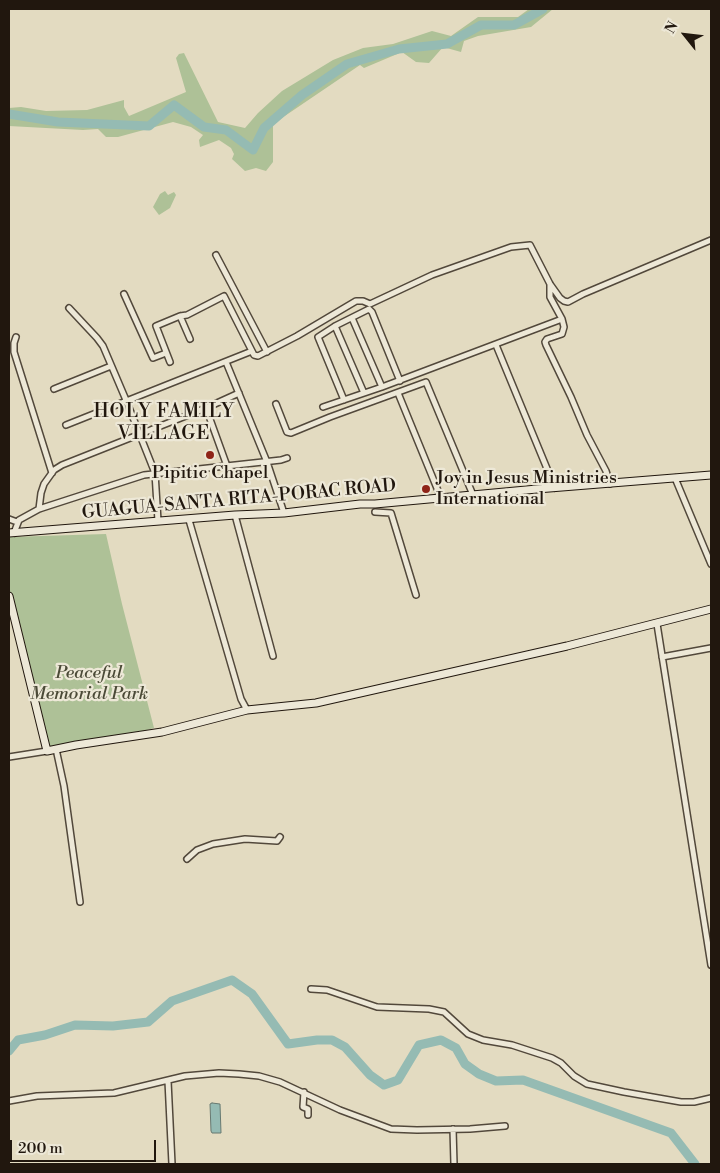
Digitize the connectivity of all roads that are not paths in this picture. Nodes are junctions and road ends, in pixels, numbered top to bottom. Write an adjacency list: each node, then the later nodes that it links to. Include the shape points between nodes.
1 (711, 240): 5 (street, via 568,302)
2 (216, 255): 16 (street)
3 (550, 284): 5 (street); 6 (street, via 550,297); 16 (street, via 530,245 511,247 432,275 370,304 356,301)
4 (124, 294): 17 (street, via 153,358)
5 (560, 298): 6 (street)
6 (554, 304): 10 (street)
7 (69, 308): 20 (street, via 98,338)
8 (180, 316): 13 (street); 15 (street, via 188,316 224,296); 17 (street, via 156,326)
9 (352, 318): 11 (street); 21 (street, via 371,310); 22 (street)
10 (562, 319): 14 (street); 41 (street, via 562,334 545,342)
11 (334, 326): 26 (street); 28 (street, via 318,339)
12 (16, 337): 37 (street, via 14,352)
13 (190, 339)
14 (496, 345): 21 (street); 42 (street)
15 (252, 351): 16 (street, via 255,356); 19 (street)
16 (266, 352)
17 (166, 353): 18 (street)
18 (170, 362)
19 (226, 362): 24 (street); 27 (street)
20 (112, 366): 23 (street); 27 (street)
21 (400, 380): 22 (street)
22 (382, 387): 26 (street)
23 (54, 389)
24 (239, 393): 31 (street); 35 (street)
25 (398, 393): 29 (street, via 289,433); 43 (street, via 426,382); 44 (street)
26 (364, 394): 28 (street)
27 (126, 400): 32 (street); 33 (street)
28 (344, 400): 30 (street)
29 (276, 404)
30 (323, 407)
31 (206, 408): 33 (street); 36 (street)
32 (66, 425)
33 (140, 434): 37 (street, via 68,462); 38 (street)
34 (287, 458): 35 (street)
35 (267, 462): 36 (street); 47 (street)
36 (227, 466): 38 (street)
37 (52, 473): 45 (street, via 42,488)
38 (155, 473): 45 (street); 51 (street)
39 (711, 475): 40 (street, GUAGUA-SANTA RITA-PORAC ROAD)
40 (674, 478): 41 (street, GUAGUA-SANTA RITA-PORAC ROAD); 54 (street)
41 (610, 484): 42 (street, GUAGUA-SANTA RITA-PORAC ROAD)
42 (555, 488): 43 (street, GUAGUA-SANTA RITA-PORAC ROAD)
43 (473, 495): 44 (street, GUAGUA-SANTA RITA-PORAC ROAD)
44 (441, 498): 47 (street, GUAGUA-SANTA RITA-PORAC ROAD)
45 (39, 509): 52 (street)
46 (375, 512): 55 (street, via 391,513)
47 (284, 513): 48 (street, GUAGUA-SANTA RITA-PORAC ROAD)
48 (235, 515): 50 (street, GUAGUA-SANTA RITA-PORAC ROAD); 60 (street)
49 (9, 519): 52 (street)
50 (189, 520): 51 (street, GUAGUA-SANTA RITA-PORAC ROAD); 62 (street, via 241,699)
51 (158, 521): 53 (street, GUAGUA-SANTA RITA-PORAC ROAD)
52 (17, 522): 53 (street)
53 (11, 533)
54 (711, 564)
55 (416, 595)
56 (9, 596): 64 (street)
57 (711, 610): 58 (street)
58 (657, 624): 61 (street); 62 (street, via 316,703)
59 (711, 648): 61 (street)
60 (273, 656)
61 (662, 657): 69 (street)
62 (247, 710): 63 (street, via 162,732)
63 (56, 749): 64 (street); 68 (street)
64 (47, 751): 65 (street)
65 (9, 757)
66 (280, 837): 67 (street, via 277,840 245,839 213,844 197,850)
67 (187, 859)
68 (80, 902)
69 (711, 966)
70 (311, 989): 73 (street, via 327,990 377,1007 444,1012 468,1034 552,1058 587,1084 681,1102)
71 (168, 1081): 72 (street, via 185,1076 240,1074 276,1080); 74 (street, via 114,1093 37,1096); 78 (street)
72 (304, 1092): 75 (street, via 303,1107 308,1109); 77 (street, via 391,1129)
73 (711, 1098)
74 (9, 1101)
75 (308, 1115)
76 (505, 1126): 77 (street)
77 (453, 1129): 79 (street)
78 (172, 1164)
79 (454, 1164)

